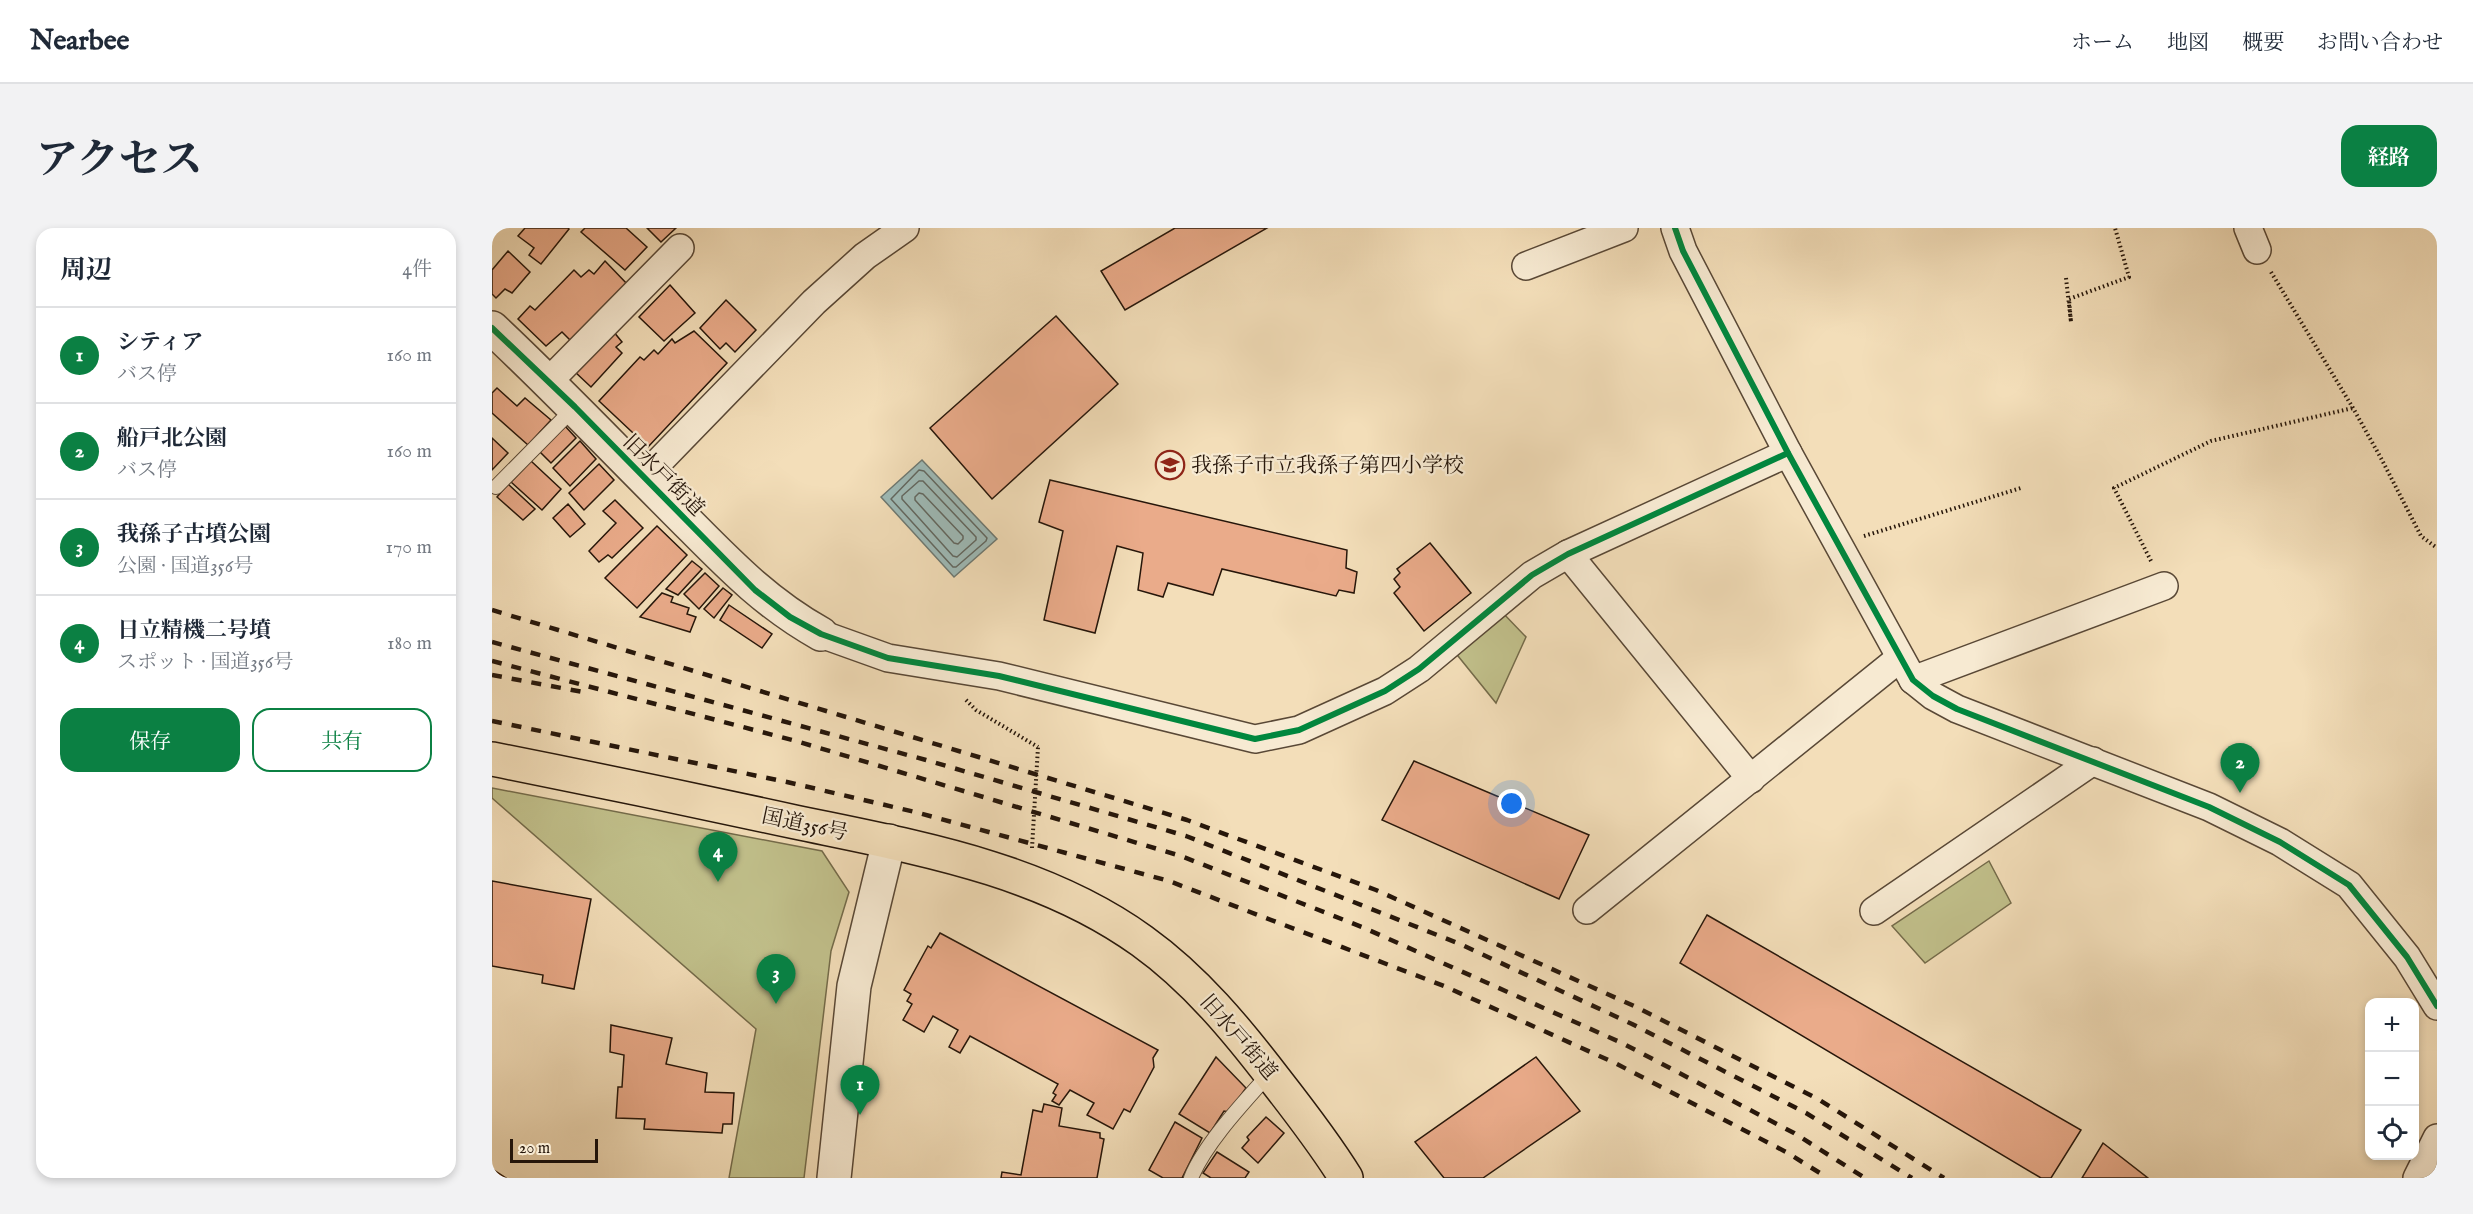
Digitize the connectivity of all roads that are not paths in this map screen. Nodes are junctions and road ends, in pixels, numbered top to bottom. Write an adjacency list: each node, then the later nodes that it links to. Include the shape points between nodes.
1 (905, 228): 10 (street, via 865,256 814,302)
2 (1624, 228): 5 (street)
3 (1675, 228): 9 (street, via 1683,251)
4 (680, 248): 7 (street)
5 (1526, 266)
6 (492, 328): 7 (street, 旧水戸街道)
7 (549, 381): 8 (street, 旧水戸街道)
8 (575, 407): 10 (street, 旧水戸街道); 11 (lane)
9 (1788, 453): 12 (street); 15 (street)
10 (643, 478): 14 (street, 旧水戸街道, via 755,590)
11 (496, 487)
12 (1568, 554): 14 (street, via 1532,575 1419,669 1385,691 1299,730 1254,739 999,676 888,658); 18 (street)
13 (2164, 586): 15 (street)
14 (821, 634)
15 (1907, 669): 17 (street, via 1934,696 1957,709); 18 (street)
16 (492, 759): 19 (highway, 国道356号)
17 (2093, 761): 21 (street); 23 (street, via 2209,807 2280,842 2349,885 2407,957)
18 (1751, 779): 20 (street)
19 (889, 841): 22 (highway, 国道356号, via 1008,874 1064,895); 26 (street, via 854,986)
20 (1587, 910)
21 (1874, 911)
22 (1108, 919): 24 (highway, 旧水戸街道, via 1143,941 1182,974 1216,1007)
23 (2437, 1006)
24 (1270, 1073): 27 (lane, via 1234,1114); 28 (highway, 旧水戸街道, via 1325,1143)
25 (2437, 1138): 29 (street)
26 (834, 1178)
27 (1191, 1178)
28 (1346, 1178)
29 (2417, 1178)

